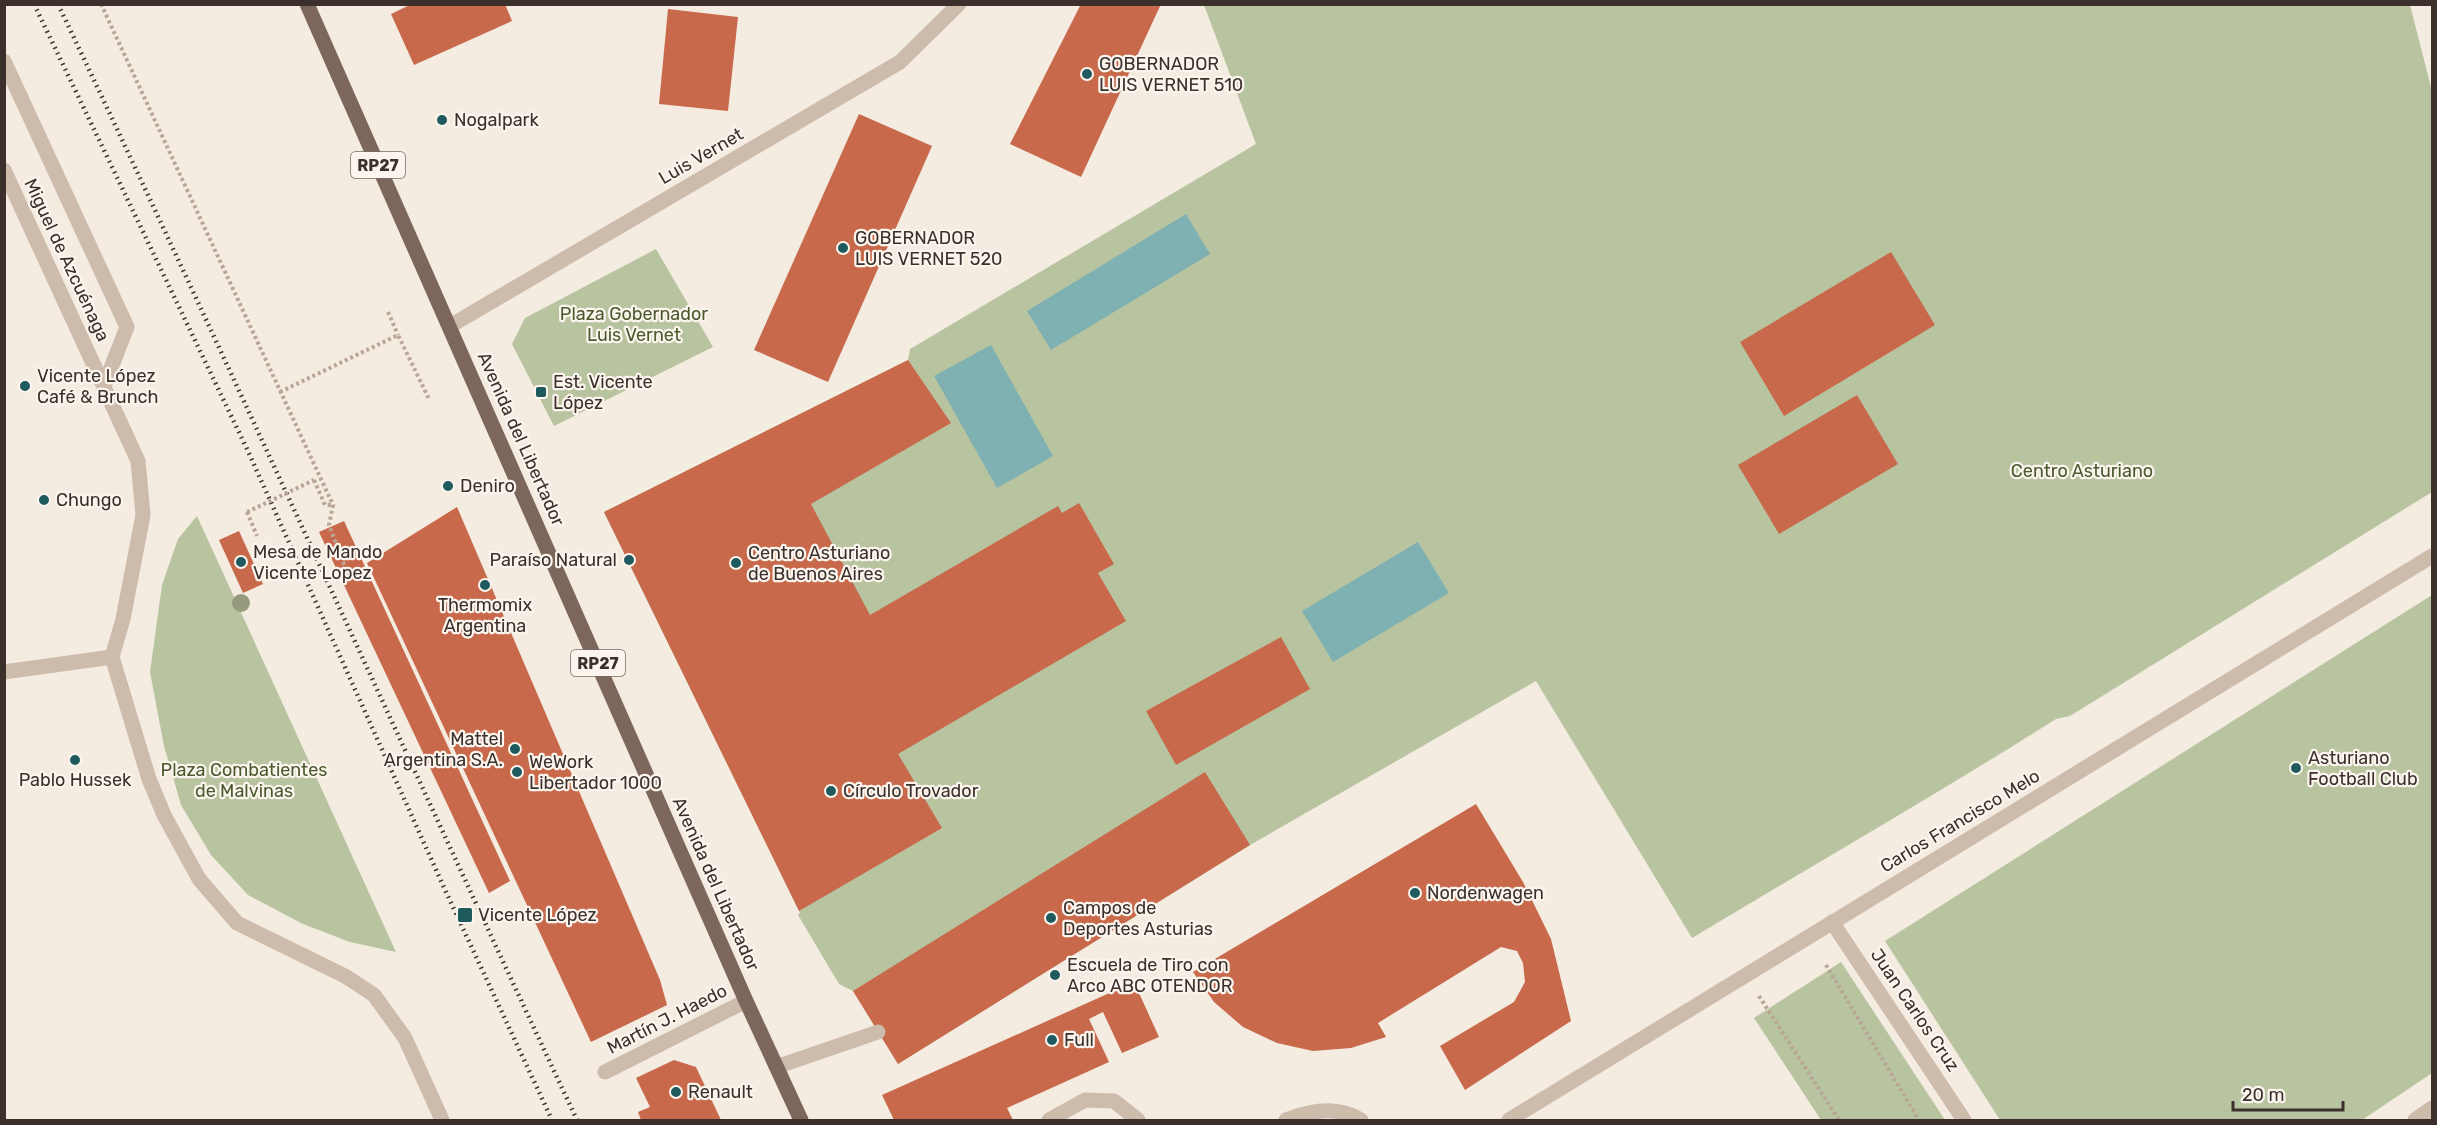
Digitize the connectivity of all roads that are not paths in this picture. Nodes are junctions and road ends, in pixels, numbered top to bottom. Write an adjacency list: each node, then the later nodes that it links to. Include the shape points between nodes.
1 (307, 4): 5 (main road, Avenida del Libertador / RP27)
2 (959, 4): 5 (street, Luis Vernet, via 900,62)
3 (4, 62): 6 (street, via 127,327)
4 (4, 170): 6 (street, Miguel de Azcuénaga)
5 (450, 326): 11 (main road, Avenida del Libertador / RP27)
6 (104, 386): 8 (street, Miguel de Azcuénaga, via 138,461 143,514)
7 (2433, 556): 10 (street, Carlos Francisco Melo)
8 (112, 657): 9 (street); 16 (street, via 149,779 199,879 237,923 345,975 374,995 405,1038)
9 (4, 672)
10 (1832, 922): 22 (street, Carlos Francisco Melo); 23 (street, Juan Carlos Cruz)
11 (746, 1000): 13 (main road, Avenida del Libertador / RP27); 14 (street, Martín J. Haedo)
12 (878, 1032): 13 (street)
13 (776, 1067): 17 (main road, Avenida del Libertador / RP27)
14 (605, 1072)
15 (2433, 1108): 24 (street)
16 (442, 1120)
17 (801, 1120)
18 (1049, 1120): 19 (street, via 1085,1100 1114,1101)
19 (1138, 1120)
20 (1286, 1120): 21 (street, via 1334,1110)
21 (1361, 1120)
22 (1509, 1120)
23 (1964, 1120)
24 (2415, 1120)

